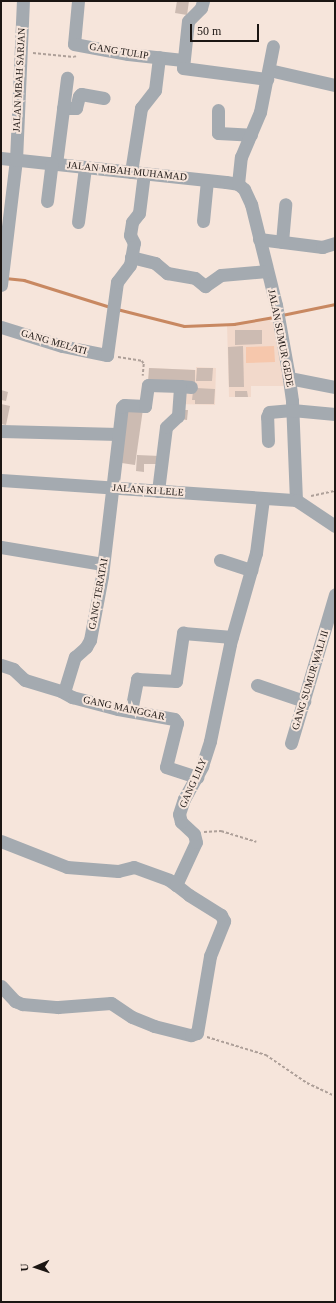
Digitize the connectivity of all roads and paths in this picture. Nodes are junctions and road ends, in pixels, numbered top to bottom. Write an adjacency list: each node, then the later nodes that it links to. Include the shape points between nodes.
1 (23, 1): 6 (street, JALAN MBAH SARJAN)
2 (78, 1): 4 (street, via 73,42)
3 (203, 1): 8 (street, via 201,8 188,21)
4 (78, 45): 6 (path, via 77,55 74,57); 7 (street, GANG TULIP)
5 (273, 46): 9 (street)
6 (21, 52): 17 (street, JALAN MBAH SARJAN)
7 (159, 57): 8 (street, GANG TULIP); 20 (street, GANG TULIP, via 155,90 141,108)
8 (183, 60): 9 (street, via 183,67 186,70)
9 (268, 75): 11 (street); 15 (street, via 260,112)
10 (67, 78): 13 (street)
11 (335, 85)
12 (104, 98): 13 (street, via 82,94 76,108)
13 (63, 108): 18 (street)
14 (218, 110): 15 (street, via 218,133)
15 (251, 135): 22 (street, via 240,159)
16 (1, 158): 17 (street, JALAN MBAH MUHAMAD)
17 (16, 160): 18 (street, JALAN MBAH MUHAMAD); 32 (street, JALAN MBAH SARJAN)
18 (54, 164): 19 (street, JALAN MBAH MUHAMAD); 23 (street)
19 (85, 167): 20 (street, JALAN MBAH MUHAMAD); 26 (street)
20 (137, 173): 21 (street, JALAN MBAH MUHAMAD); 30 (street, GANG TULIP, via 139,212 132,220 130,235 134,243)
21 (207, 180): 22 (street, JALAN MBAH MUHAMAD); 25 (street)
22 (238, 184): 27 (street, JALAN SUMUR GEDE, via 249,197)
23 (47, 201)
24 (285, 204): 28 (street)
25 (204, 221)
26 (78, 222)
27 (260, 239): 28 (street); 31 (street, JALAN SUMUR GEDE)
28 (282, 242): 29 (street, via 322,247)
29 (335, 243)
30 (131, 257): 31 (street, via 155,263 169,273 197,278 205,286 221,275); 34 (street, via 129,269 117,282)
31 (267, 271): 35 (street, JALAN SUMUR GEDE)
32 (2, 280)
33 (1, 327): 34 (street, GANG MELATI, via 62,346)
34 (107, 356): 36 (path, via 142,361 143,382)
35 (289, 378): 37 (street); 38 (street, JALAN SUMUR GEDE)
36 (148, 385): 41 (street, GANG TERATAI, via 145,406 122,406); 45 (street, via 186,387 178,416 165,429)
37 (335, 387)
38 (292, 410): 39 (street); 42 (street, via 269,413); 48 (street, JALAN SUMUR GEDE)
39 (335, 414)
40 (1, 431): 41 (street)
41 (118, 434): 44 (street, GANG TERATAI)
42 (268, 441)
43 (1, 480): 44 (street, JALAN KI LELE)
44 (113, 488): 45 (street, JALAN KI LELE); 52 (street, GANG TERATAI)
45 (158, 491): 47 (street, JALAN KI LELE)
46 (335, 491): 48 (path)
47 (263, 498): 48 (street, JALAN KI LELE); 53 (street, GANG LILY)
48 (296, 500): 49 (street)
49 (335, 526)
50 (1, 547): 52 (street)
51 (220, 560): 53 (street)
52 (103, 564): 58 (street, GANG TERATAI, via 90,640 75,657)
53 (251, 570): 55 (street, GANG LILY)
54 (335, 594): 59 (street, GANG SUMUR WALI II)
55 (232, 637): 60 (street, via 183,633 176,681 137,679); 62 (street, GANG LILY, via 210,741)
56 (1, 665): 58 (street, GANG MANGGAR, via 13,669 25,680)
57 (257, 686): 59 (street)
58 (64, 692): 60 (street, GANG MANGGAR, via 72,697)
59 (304, 701): 61 (street, GANG SUMUR WALI II)
60 (131, 711): 62 (street, GANG MANGGAR, via 176,720 166,767)
61 (291, 743)
62 (197, 778): 63 (street, GANG LILY, via 184,799 179,817 182,824)
63 (195, 836): 65 (path, via 211,830 222,831); 66 (street, via 194,848)
64 (1, 840): 66 (street, via 67,867 118,871 134,867)
65 (256, 842)
66 (176, 885): 68 (street, via 224,919 210,956)
67 (1, 986): 68 (street, via 15,1001 22,1004 58,1007 111,1003 150,1025)
68 (196, 1034): 69 (path, via 266,1055 307,1083)
69 (335, 1096)

